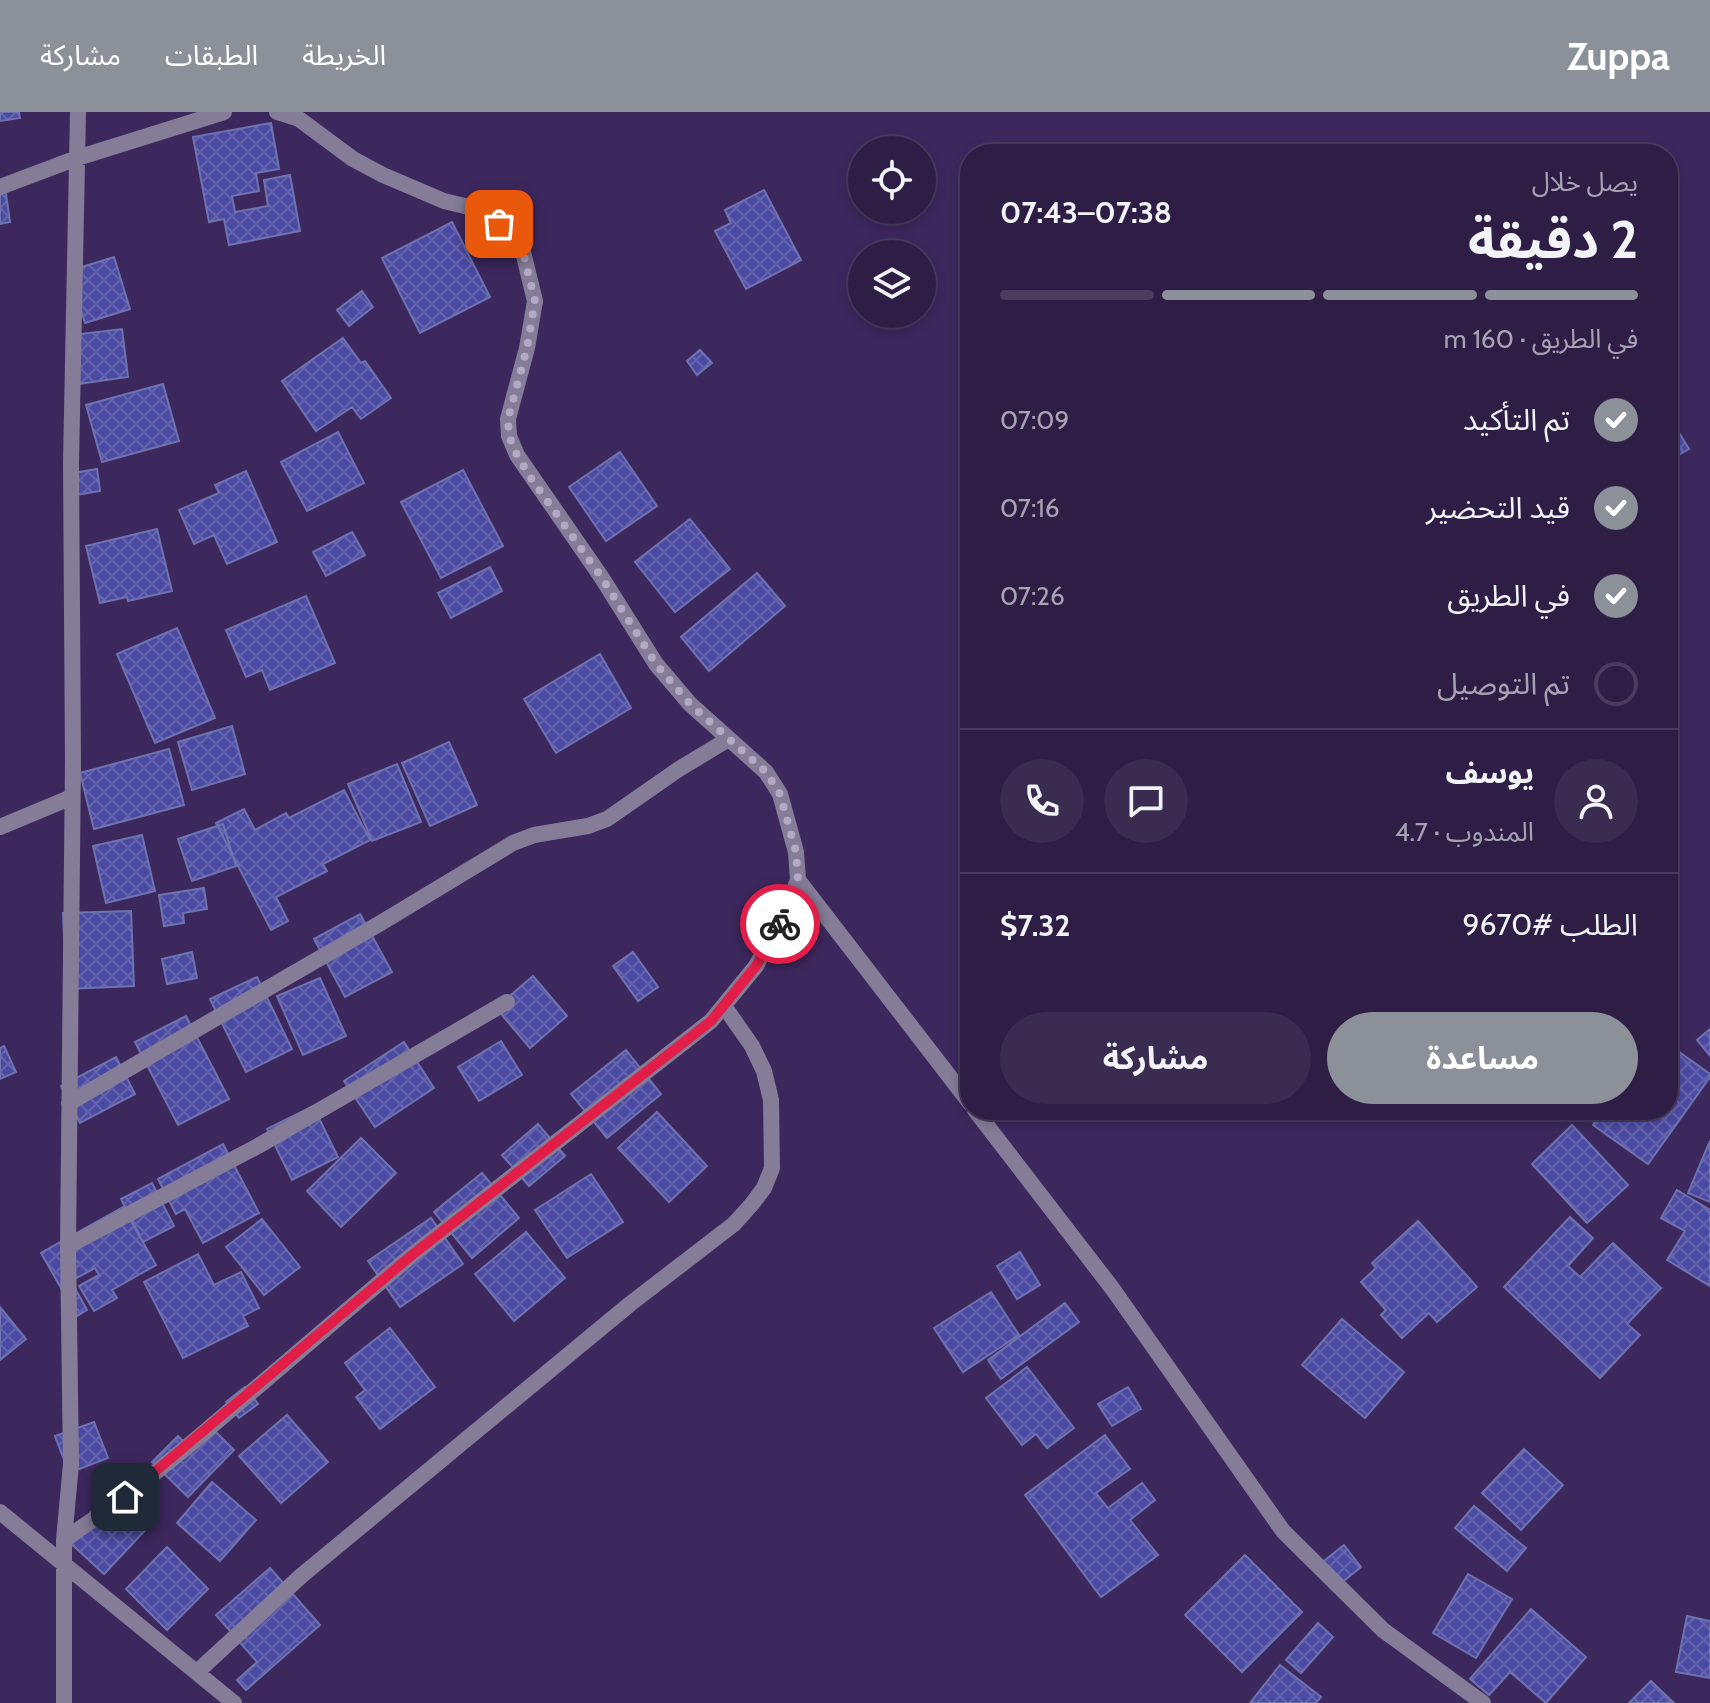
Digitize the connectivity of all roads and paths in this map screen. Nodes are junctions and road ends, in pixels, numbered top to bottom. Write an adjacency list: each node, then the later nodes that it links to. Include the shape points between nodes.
1 (78, 112): 4 (street)
2 (224, 112): 4 (street)
3 (277, 112): 6 (street, via 299,119 383,175 473,208 499,224 523,252 535,301 508,419 509,436 656,664)
4 (77, 158): 5 (street); 7 (street)
5 (0, 187)
6 (727, 740): 9 (street, via 766,772 780,794); 13 (street, via 607,819 513,843)
7 (72, 797): 8 (street); 13 (street)
8 (0, 827)
9 (798, 880): 11 (street, via 756,966); 12 (street)
10 (507, 1002): 15 (street, via 258,1146)
11 (724, 1006): 17 (street, via 412,1255 125,1497); 19 (street, via 752,1046 771,1100 772,1168 752,1204 301,1576)
12 (960, 1090)
13 (69, 1103): 15 (street)
14 (983, 1120): 22 (street, via 1112,1288 1283,1531 1383,1630)
15 (68, 1246): 17 (street, via 71,1464)
16 (0, 1512): 18 (street)
17 (64, 1540): 18 (street)
18 (64, 1562): 19 (street); 20 (street)
19 (197, 1672): 21 (street)
20 (64, 1703)
21 (234, 1703)
22 (1483, 1703)

